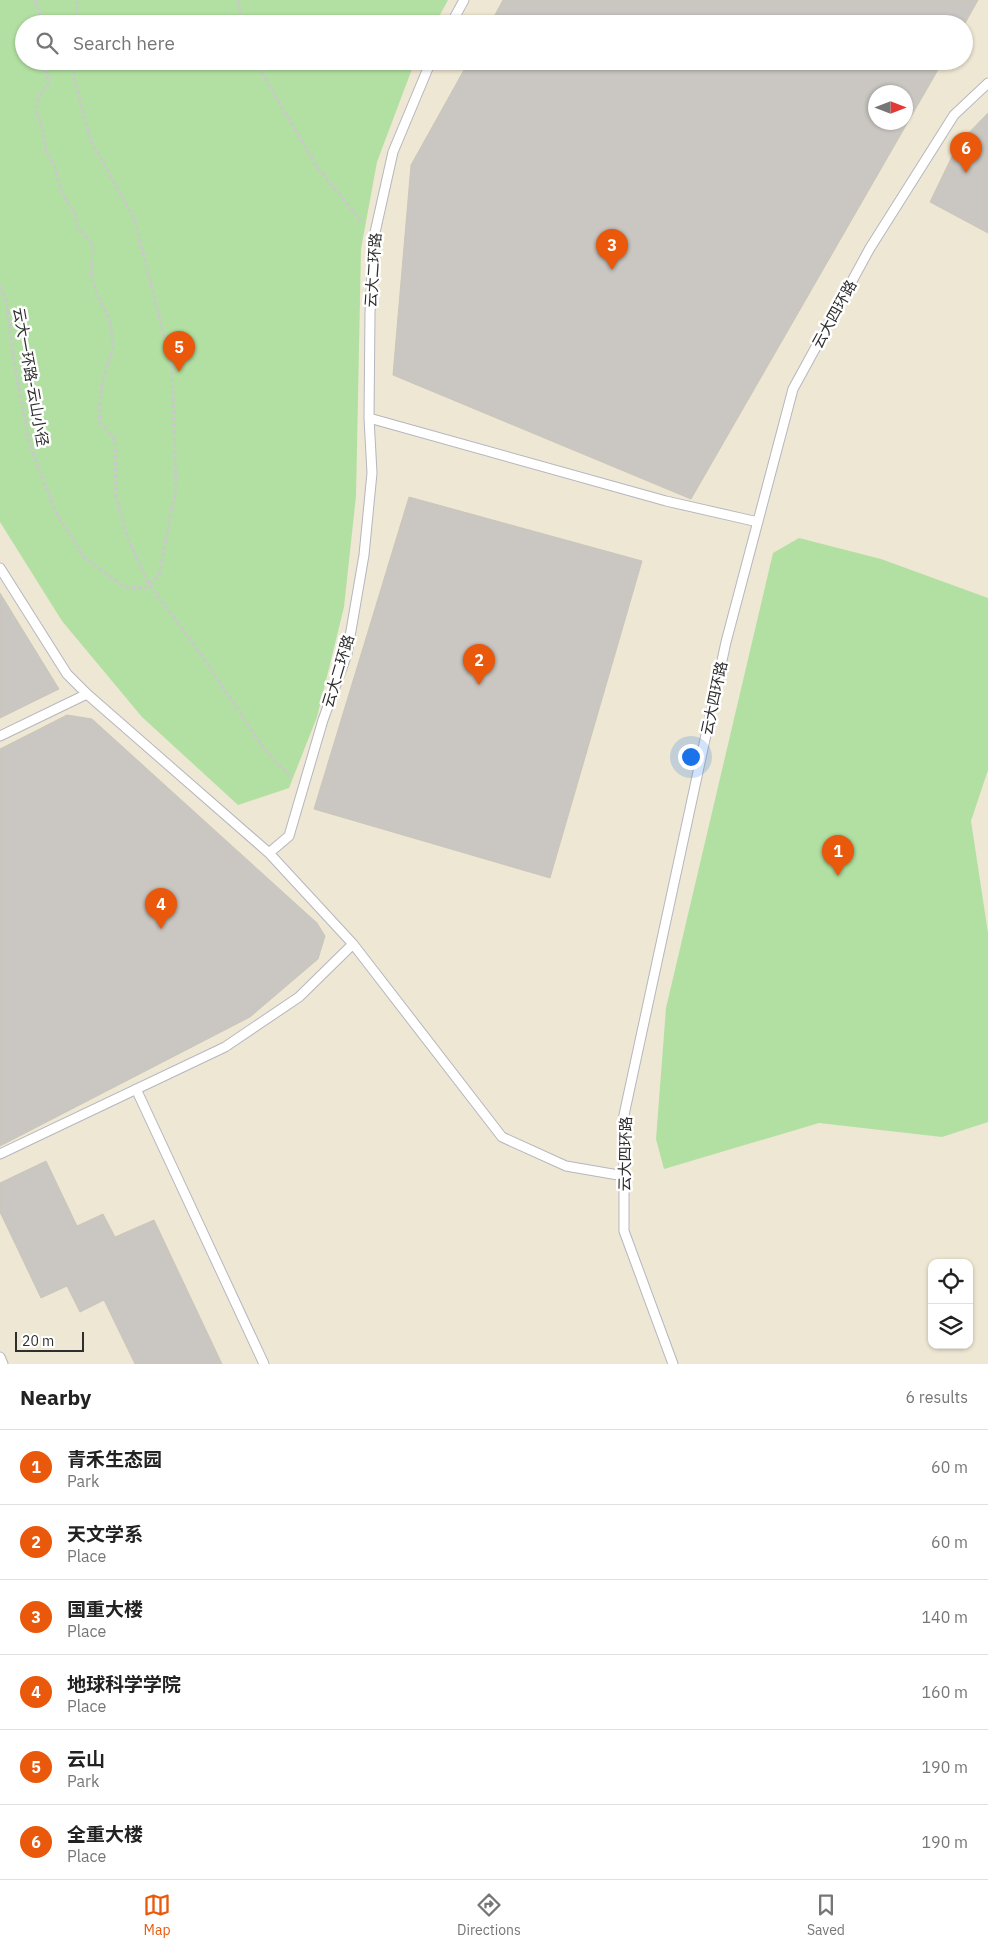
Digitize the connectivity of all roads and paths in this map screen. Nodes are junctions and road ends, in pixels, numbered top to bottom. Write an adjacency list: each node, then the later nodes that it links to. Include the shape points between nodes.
1 (35, 0): 5 (path)
2 (77, 0): 6 (path)
3 (238, 0): 7 (path)
4 (464, 0): 8 (lane)
5 (40, 15)
6 (76, 15)
7 (240, 15)
8 (456, 15)
9 (43, 70): 19 (path, via 49,82 38,98 36,110 46,153 54,164 62,193 75,213 78,227 91,242 91,275 110,320 113,347 102,383 100,423 113,436 116,496 128,537)
10 (74, 70): 19 (path, via 90,141 134,218 172,367 176,488 159,576)
11 (260, 70): 14 (path, via 317,167)
12 (427, 70): 14 (lane, 云大二环路, via 393,152)
13 (988, 83): 17 (lane, 云大四环路, via 954,116 870,248 793,388)
14 (374, 237): 16 (lane, 云大二环路)
15 (0, 286): 19 (path, 云大一环路-云山小径, via 6,301 29,442 56,513 84,557 124,587 145,588)
16 (369, 418): 17 (lane, via 666,501); 22 (lane, 云大二环路, via 372,473 364,555 347,654)
17 (758, 522): 27 (lane, 云大四环路, via 726,642 624,1115)
18 (0, 568): 20 (lane, via 66,674)
19 (149, 584): 22 (path, via 264,749)
20 (87, 694): 21 (lane); 23 (lane)
21 (0, 736)
22 (303, 789): 23 (lane, 云大二环路, via 288,836)
23 (270, 853): 24 (lane)
24 (353, 944): 25 (lane, via 299,997 225,1047); 27 (lane, via 502,1137 566,1166)
25 (136, 1089): 26 (lane); 30 (lane)
26 (0, 1154)
27 (624, 1176): 31 (lane, 云大四环路, via 624,1232)
28 (0, 1357): 29 (lane)
29 (3, 1364)
30 (264, 1364)
31 (674, 1364)

